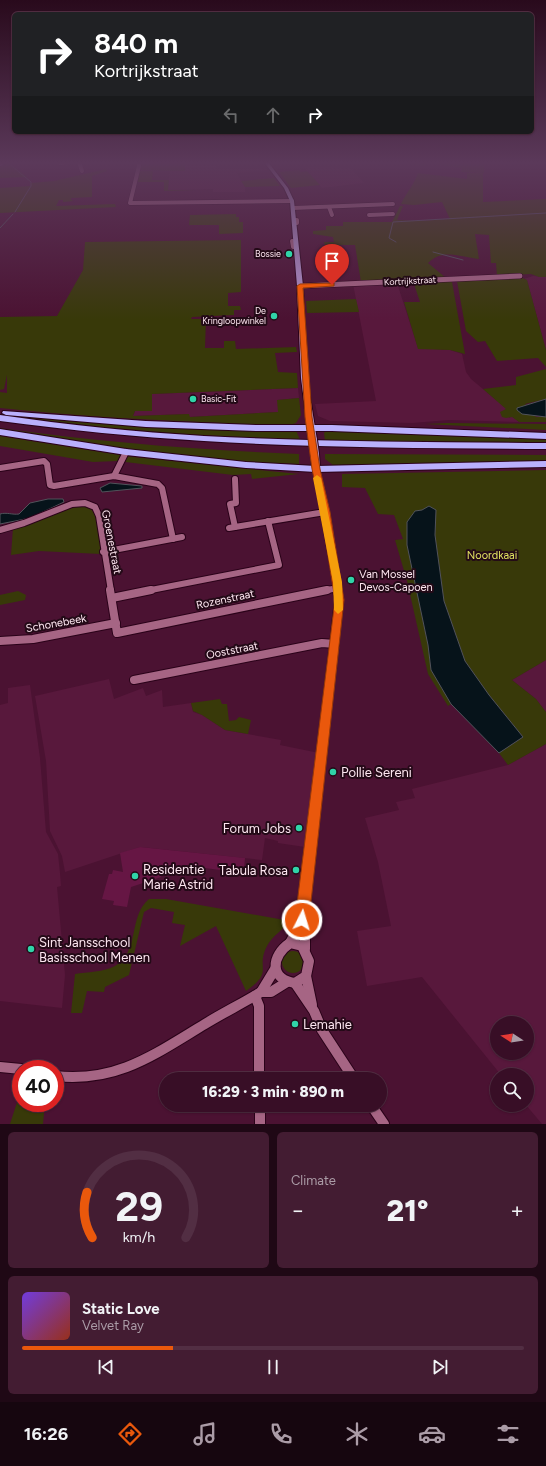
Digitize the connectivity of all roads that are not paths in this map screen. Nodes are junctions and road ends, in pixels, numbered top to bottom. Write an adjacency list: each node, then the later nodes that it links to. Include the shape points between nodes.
1 (293, 214): 6 (main road)
2 (382, 214): 3 (street)
3 (369, 215): 4 (street)
4 (370, 220)
5 (520, 276): 6 (street, Kortrijkstraat)
6 (300, 286): 10 (main road, via 304,378)
7 (0, 412): 10 (highway, via 146,424)
8 (0, 418): 13 (highway, via 133,434 252,442)
9 (0, 424): 15 (highway, via 148,442 253,448)
10 (311, 428): 12 (highway); 18 (main road, bridge)
11 (0, 432): 14 (highway)
12 (546, 436)
13 (546, 446)
14 (126, 452): 18 (highway, via 246,465); 19 (street)
15 (546, 452)
16 (546, 464): 18 (highway)
17 (0, 468): 19 (street, via 44,461 47,464 50,485 54,486)
18 (316, 469): 21 (street)
19 (114, 476): 25 (street, via 160,485)
20 (235, 479): 22 (street, via 236,503 230,504 232,528)
21 (325, 512): 22 (street); 27 (street)
22 (268, 521): 28 (street, via 280,565)
23 (0, 530): 26 (street, Groenestraat, via 72,504 85,503 95,507 99,516)
24 (182, 537): 25 (street)
25 (173, 539): 26 (street)
26 (103, 552): 28 (street, Groenestraat)
27 (338, 588): 30 (street, Rozenstraat); 32 (street, via 340,600)
28 (112, 598): 29 (street, Groenestraat)
29 (116, 623): 30 (street, Groenestraat); 31 (street, Schonebeek, via 33,639)
30 (117, 633)
31 (0, 641)
32 (335, 644): 33 (street, Ooststraat, via 322,643); 34 (street)
33 (134, 680)
34 (302, 920): 35 (street); 36 (street)
35 (290, 943): 36 (street, via 298,944); 37 (street, via 279,950)
36 (305, 949): 38 (street, via 310,964)
37 (275, 969): 39 (street, via 280,977); 40 (street)
38 (306, 976): 39 (street); 41 (street)
39 (291, 983): 40 (street); 41 (street)
40 (258, 994): 44 (street); 46 (street, via 137,1064 110,1073)
41 (314, 1011): 45 (street, via 322,1030)
42 (0, 1067): 43 (street)
43 (12, 1068)
44 (259, 1072)
45 (349, 1072)
46 (64, 1078)
47 (260, 1112): 49 (street)
48 (376, 1112): 50 (street)
49 (260, 1124)
50 (384, 1124)

